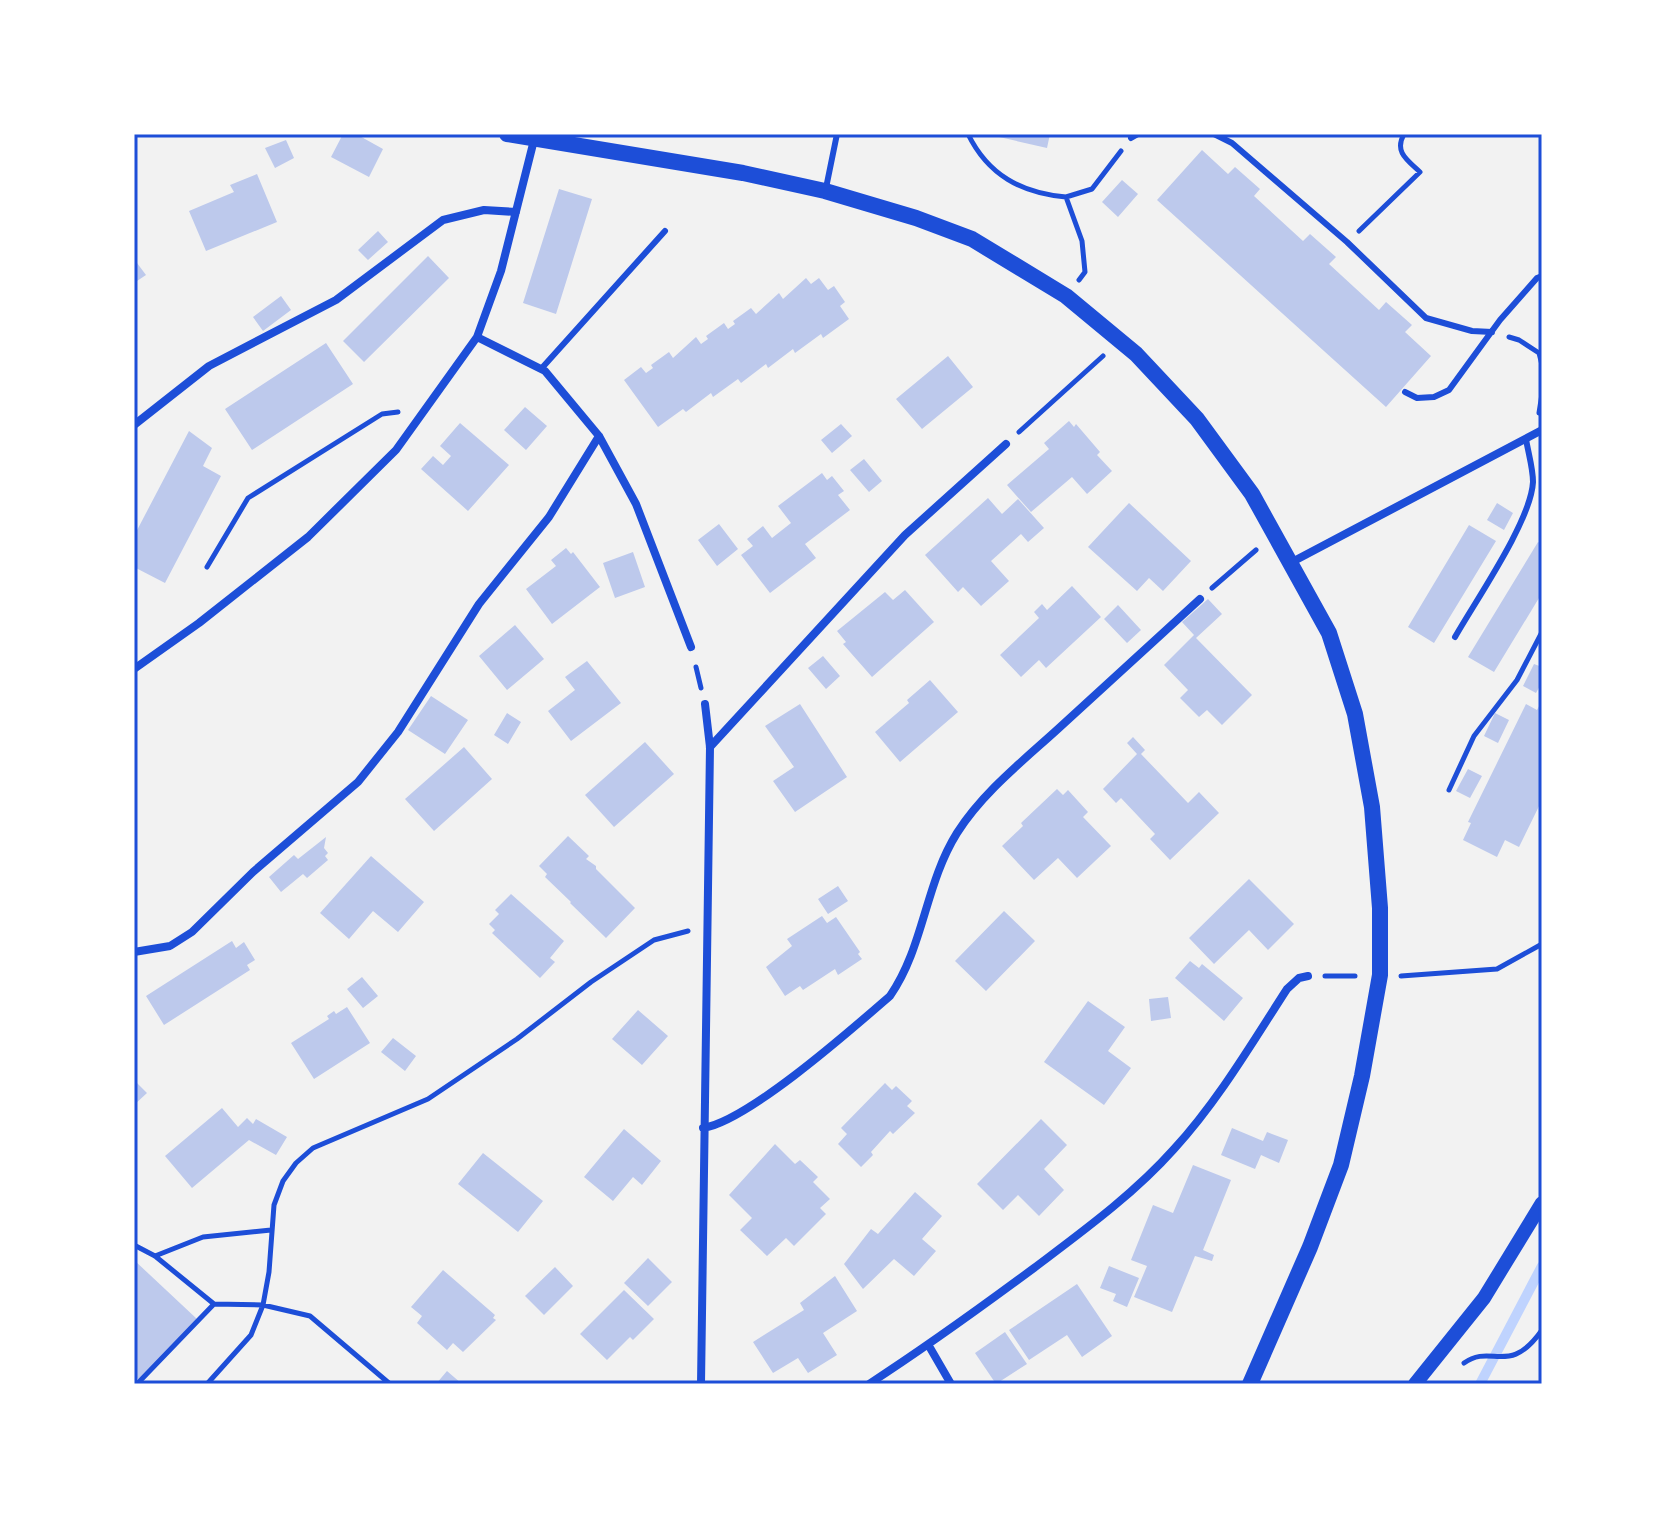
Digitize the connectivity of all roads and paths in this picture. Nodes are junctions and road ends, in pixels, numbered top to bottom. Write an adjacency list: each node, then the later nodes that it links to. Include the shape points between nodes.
1 (507, 134): 8 (main road)
2 (837, 134): 9 (lane)
3 (968, 134): 10 (path, via 975,149 1008,181 1037,194)
4 (1138, 134): 7 (lane)
5 (1214, 134): 13 (lane, via 1232,143)
6 (1404, 134): 13 (path, via 1400,153 1420,172)
7 (1131, 138): 10 (path, via 1092,189)
8 (534, 140): 9 (main road); 11 (street)
9 (825, 191): 15 (main road, via 972,239)
10 (1066, 197): 15 (path, via 1082,241 1085,272)
11 (516, 212): 17 (street); 23 (street, via 484,210 443,220 336,300 209,366)
12 (665, 231): 20 (lane)
13 (1347, 242): 16 (lane, via 1426,318)
14 (1542, 276): 16 (lane)
15 (1066, 296): 18 (main road)
16 (1492, 332): 19 (path, via 1539,353); 21 (lane, via 1449,390 1417,398)
17 (477, 337): 20 (street); 22 (street)
18 (1120, 341): 27 (path); 28 (main road, via 1197,419)
19 (1542, 365)
20 (541, 369): 25 (street)
21 (1405, 392)
22 (422, 415): 30 (path, via 382,414 248,498); 35 (street, via 396,450 308,537)
23 (134, 425)
24 (1542, 430): 26 (street)
25 (599, 436): 34 (street, via 636,504); 41 (street, via 549,517 479,604 398,732 358,782 192,932 170,946)
26 (1526, 439): 29 (street); 33 (lane, via 1533,481 1529,503)
27 (1006, 444): 37 (street, via 905,535)
28 (1276, 533): 29 (main road); 31 (path)
29 (1292, 562): 60 (main road, via 1329,633 1355,714 1372,807 1380,975 1341,1165)
30 (207, 567)
31 (1200, 599): 44 (street, via 980,803 946,851 911,957 890,996 775,1089 736,1115)
32 (1542, 632): 38 (path, via 1517,680 1474,736)
33 (1455, 637)
34 (691, 647): 36 (path)
35 (134, 669)
36 (705, 704): 37 (street)
37 (710, 747): 39 (street)
38 (1449, 790)
39 (708, 926): 44 (street); 46 (path, via 654,940 428,1099 313,1148 283,1181)
40 (1542, 944): 42 (path, via 1497,969)
41 (134, 952)
42 (1419, 975)
43 (1308, 976): 52 (street, via 1287,989 1173,1151 1081,1233)
44 (703, 1128): 57 (street)
45 (1542, 1203): 61 (street, via 1484,1298)
46 (271, 1230): 48 (path, via 203,1237); 50 (path)
47 (134, 1245): 48 (path)
48 (155, 1256): 49 (path)
49 (214, 1304): 50 (path); 54 (path)
50 (263, 1305): 55 (path, via 251,1335); 56 (path, via 310,1316)
51 (1542, 1330): 53 (path, via 1530,1347 1507,1359)
52 (929, 1346): 58 (street); 59 (street)
53 (1472, 1357)
54 (137, 1384)
55 (207, 1384)
56 (390, 1384)
57 (701, 1384)
58 (869, 1384)
59 (951, 1384)
60 (1250, 1384)
61 (1415, 1384)

